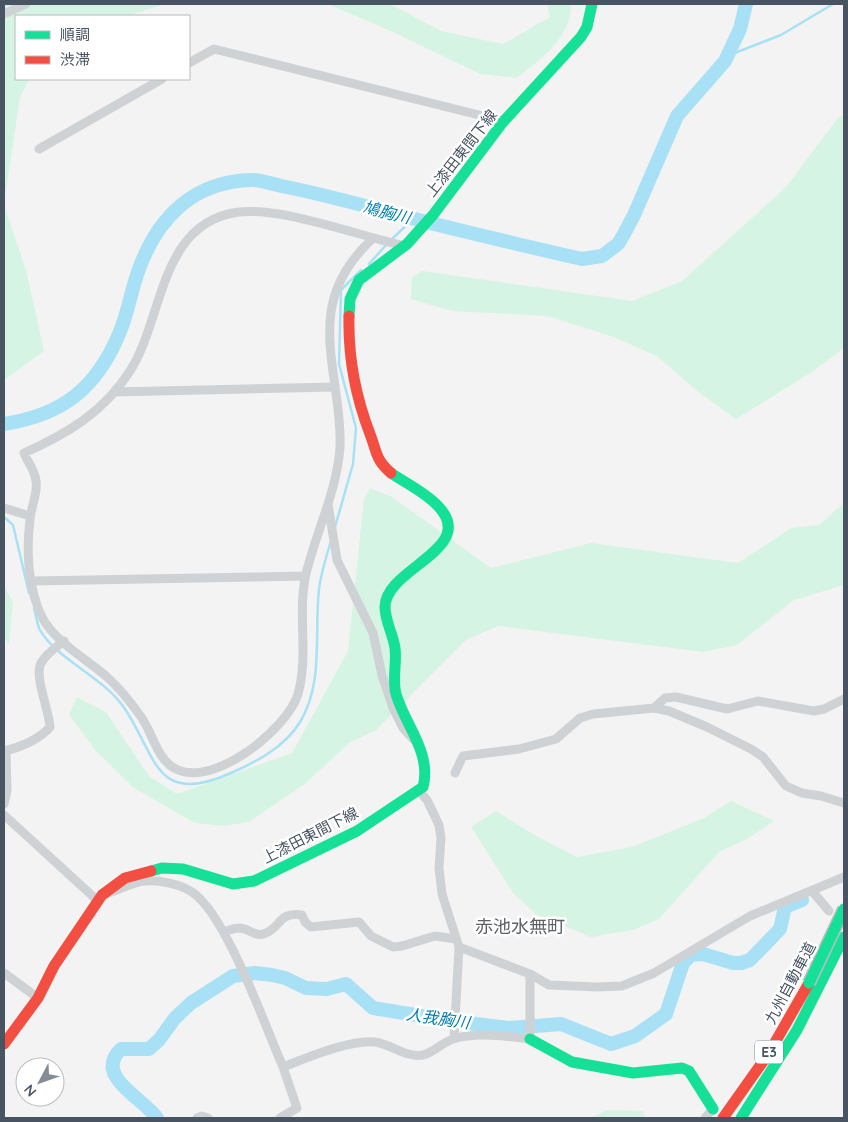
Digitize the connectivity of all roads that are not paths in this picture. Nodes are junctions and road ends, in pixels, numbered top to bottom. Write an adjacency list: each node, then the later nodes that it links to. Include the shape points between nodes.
1 (26, 4): 3 (street)
2 (592, 4): 6 (main road, 上漆田東間下線, via 587,27 581,37)
3 (4, 14)
4 (190, 62): 6 (street, via 214,49)
5 (160, 80): 7 (street)
6 (504, 121): 9 (main road, 上漆田東間下線)
7 (39, 149)
8 (372, 239): 9 (street); 10 (street, via 359,252 334,296 330,333); 11 (street, via 297,218 256,212 239,212 207,221 186,240 168,275 143,346)
9 (405, 246): 20 (main road, 上漆田東間下線, via 365,274 355,285 350,299 351,354 353,384 376,456 398,477 431,500 448,521 443,545 391,587 386,600 386,616 397,663 396,694)
10 (335, 387): 11 (street); 12 (street, via 340,451)
11 (114, 392): 14 (street, via 75,428 24,453 37,482)
12 (328, 504): 15 (street); 20 (street, via 337,560 373,633 393,708)
13 (4, 508): 14 (street)
14 (30, 516): 16 (street, via 28,558)
15 (306, 576): 16 (street); 17 (street, via 302,608 302,675 290,712 256,748 204,771 191,772 172,767 160,753 141,715 120,690)
16 (31, 581): 17 (street, via 44,621)
17 (64, 641): 21 (street, via 39,667 50,727 44,734)
18 (844, 698): 19 (street, via 814,711 758,700 727,708 676,697 665,698)
19 (654, 708): 22 (street, via 580,718 556,739 519,749 462,756); 24 (street, via 708,727 751,749 786,786)
20 (418, 746): 23 (main road, 上漆田東間下線, via 427,772)
21 (5, 751): 25 (street, via 7,791)
22 (454, 773)
23 (419, 791): 29 (main road, 上漆田東間下線, via 356,831 254,880 233,884 182,869 162,868 125,878); 34 (street, via 439,825 442,894)
24 (844, 803)
25 (4, 804)
26 (4, 815): 29 (street)
27 (844, 877): 28 (street)
28 (812, 892): 31 (street); 36 (street, via 750,916 654,973 622,986 549,985)
29 (100, 898): 32 (street, via 131,883 145,881 176,885 192,891 204,902); 37 (main road, 上漆田東間下線, via 54,966)
30 (844, 909): 46 (main road, 九州自動車道 / E3, bridge, via 774,1045)
31 (829, 910)
32 (224, 932): 34 (street, via 241,928 258,936 268,933 281,918 292,914 302,915 312,927 359,922 371,936 393,947 435,936); 41 (street)
33 (844, 937): 47 (main road, 九州自動車道 / E3, via 820,989 763,1088)
34 (457, 943): 36 (street); 38 (street)
35 (4, 973): 37 (street)
36 (530, 974): 39 (street)
37 (38, 998): 40 (main road, 上漆田東間下線)
38 (454, 1039): 39 (street, via 504,1036); 41 (street, via 424,1055 411,1055 383,1043 359,1043 319,1053)
39 (530, 1039): 42 (main road, via 572,1062 633,1073 682,1068 689,1071)
40 (4, 1044)
41 (283, 1067): 45 (street, via 297,1108)
42 (709, 1114)
43 (197, 1118): 44 (street)
44 (208, 1118)
45 (280, 1118)
46 (723, 1118)
47 (741, 1118)

